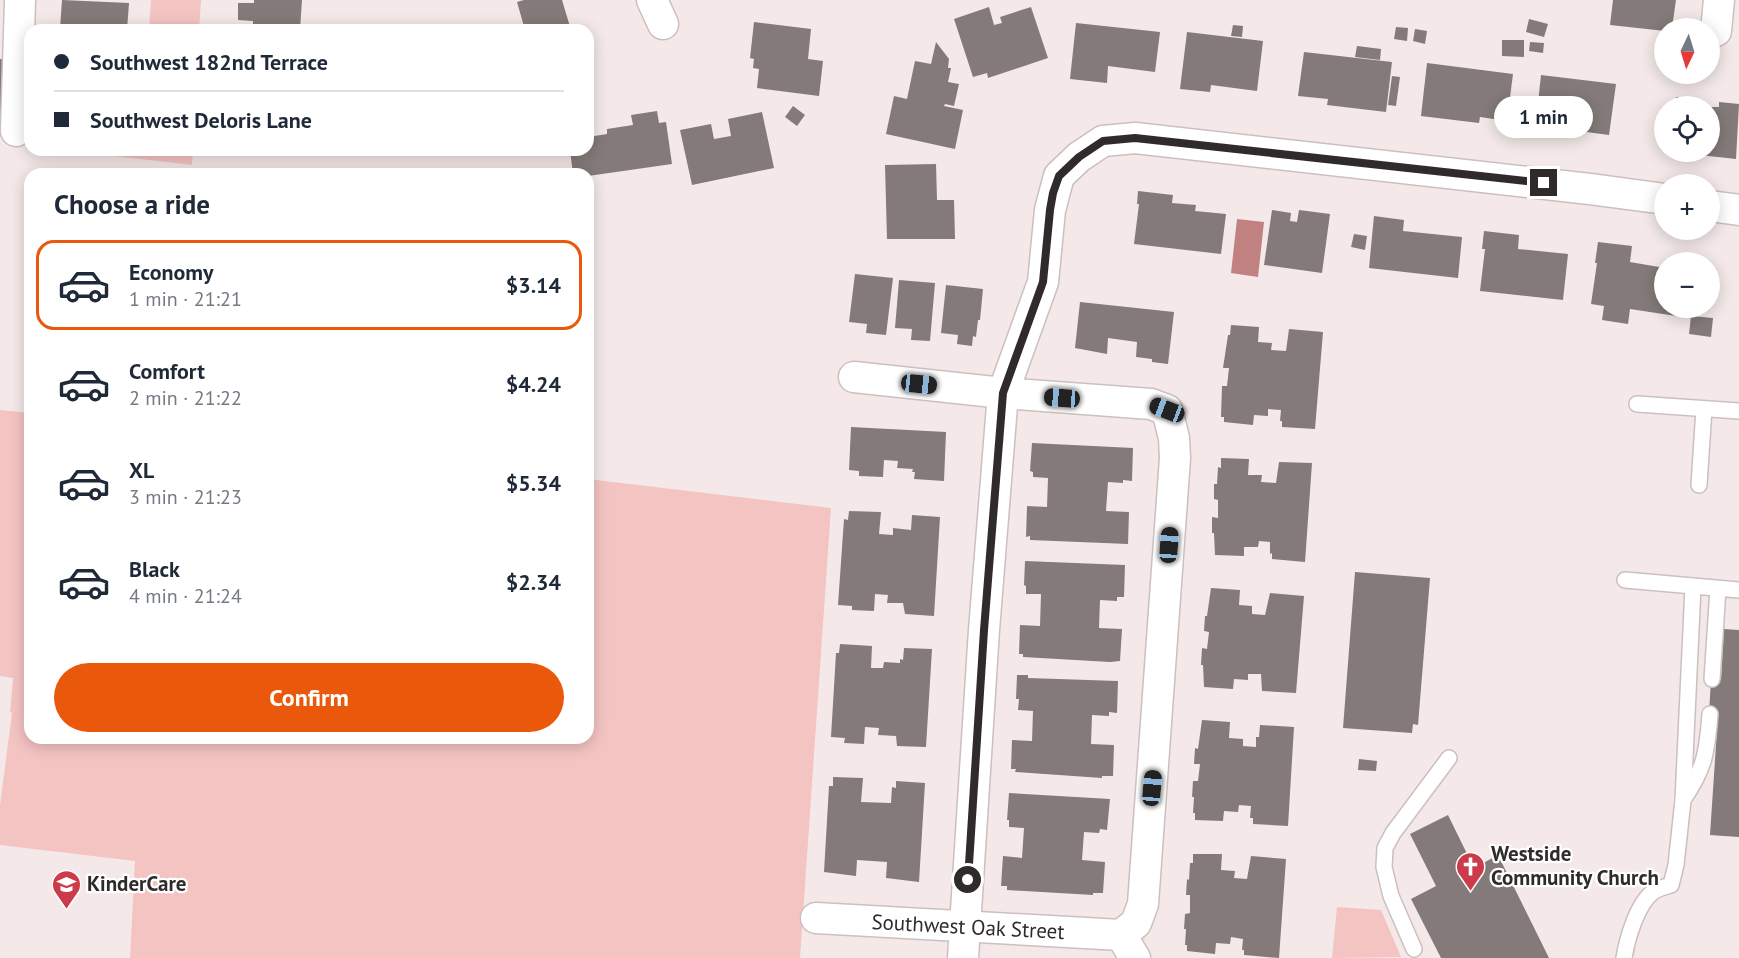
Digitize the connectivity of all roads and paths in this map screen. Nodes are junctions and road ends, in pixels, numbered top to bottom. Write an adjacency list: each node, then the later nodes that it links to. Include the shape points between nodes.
1 (1719, 0): 3 (street)
2 (13, 5): 4 (street)
3 (1717, 18)
4 (16, 131)
5 (1654, 198): 9 (street, via 1135,138 1103,141 1059,176 1051,202 1043,282)
6 (1720, 207): 7 (street)
7 (1739, 210)
8 (854, 377): 9 (street)
9 (1003, 393): 23 (street); 24 (street, via 1151,404 1167,410 1174,438 1143,904)
10 (1637, 404): 11 (lane)
11 (1704, 409): 12 (lane); 13 (lane)
12 (1739, 411)
13 (1699, 485)
14 (1626, 580): 15 (lane)
15 (1693, 587): 16 (lane); 21 (lane)
16 (1718, 589): 17 (lane); 18 (lane)
17 (1739, 590)
18 (1712, 679)
19 (1710, 714): 21 (lane, via 1707,752 1697,779)
20 (1449, 758): 25 (lane, via 1385,848 1384,867 1391,896)
21 (1683, 800): 27 (lane, via 1671,885 1654,890 1644,900)
22 (816, 918): 23 (street, Southwest Oak Street)
23 (965, 927): 24 (street, Southwest Oak Street); 26 (street)
24 (1128, 947)
25 (1414, 949)
26 (963, 958)
27 (1624, 958)

